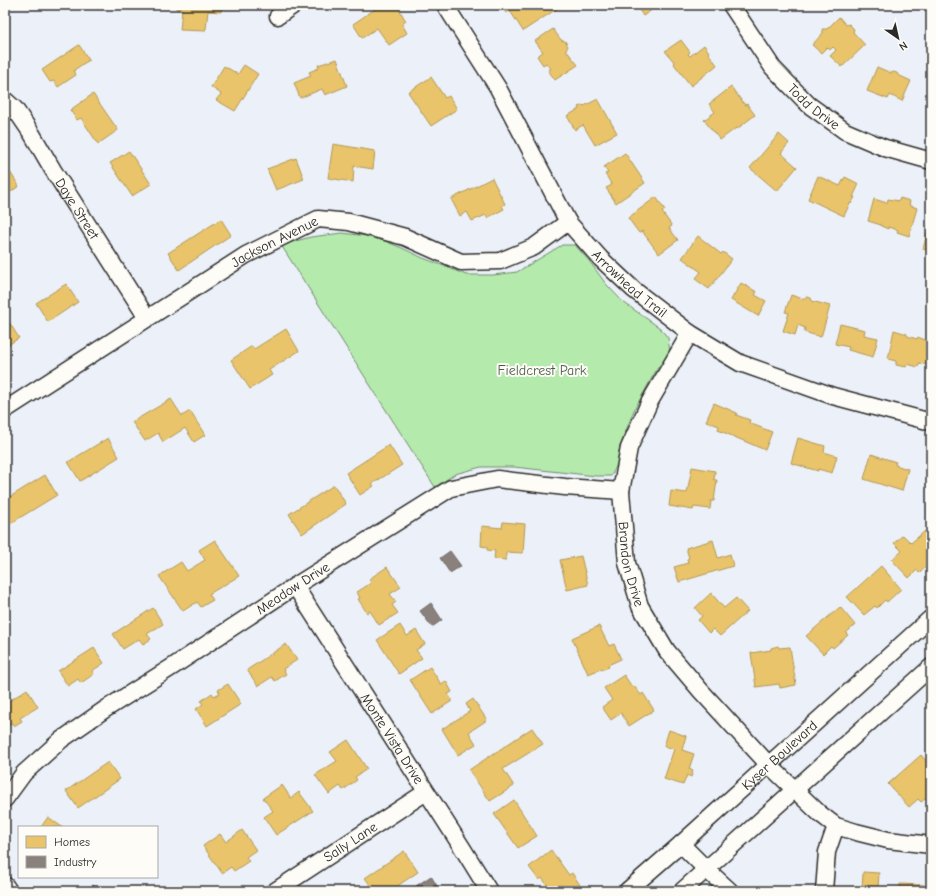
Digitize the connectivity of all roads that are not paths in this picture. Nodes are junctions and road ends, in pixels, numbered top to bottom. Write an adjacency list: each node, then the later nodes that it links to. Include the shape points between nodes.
1 (294, 5): 4 (street)
2 (445, 5): 7 (street, Arrowhead Trail, via 498,88)
3 (731, 5): 6 (street, Todd Drive, via 773,68 809,105 845,131 884,148)
4 (278, 16)
5 (5, 100): 8 (street, Daye Street, via 15,109 32,134)
6 (931, 161)
7 (568, 222): 8 (street, Jackson Avenue, via 534,247 500,261 461,262 405,237 349,222 318,219 246,255); 9 (street, Arrowhead Trail, via 601,259 634,290)
8 (147, 318): 10 (street, Jackson Avenue)
9 (690, 334): 11 (street, Arrowhead Trail, via 740,364 833,396); 12 (street, Brandon Drive, via 649,403 629,448)
10 (5, 410)
11 (931, 422)
12 (621, 490): 13 (street, Meadow Drive, via 497,480 451,488); 16 (street, Brandon Drive, via 627,563 640,606 667,651)
13 (295, 586): 18 (street, Monte Vista Drive); 19 (street, Meadow Drive, via 62,740 24,773)
14 (931, 618): 16 (street, Kyser Boulevard)
15 (931, 667): 17 (street)
16 (768, 764): 17 (street, Brandon Drive); 21 (street, Kyser Boulevard)
17 (794, 790): 20 (street, Brandon Drive); 23 (street)
18 (426, 792): 26 (street, Sally Lane); 27 (street, Monte Vista Drive)
19 (5, 799)
20 (836, 826): 22 (street, via 888,840); 31 (street, via 827,852)
21 (681, 844): 23 (street); 28 (street, Kyser Boulevard)
22 (931, 844)
23 (706, 869): 29 (street); 30 (street)
24 (5, 885): 25 (street)
25 (9, 891)
26 (275, 891)
27 (490, 891)
28 (627, 891)
29 (682, 891)
30 (730, 891)
31 (824, 891)

